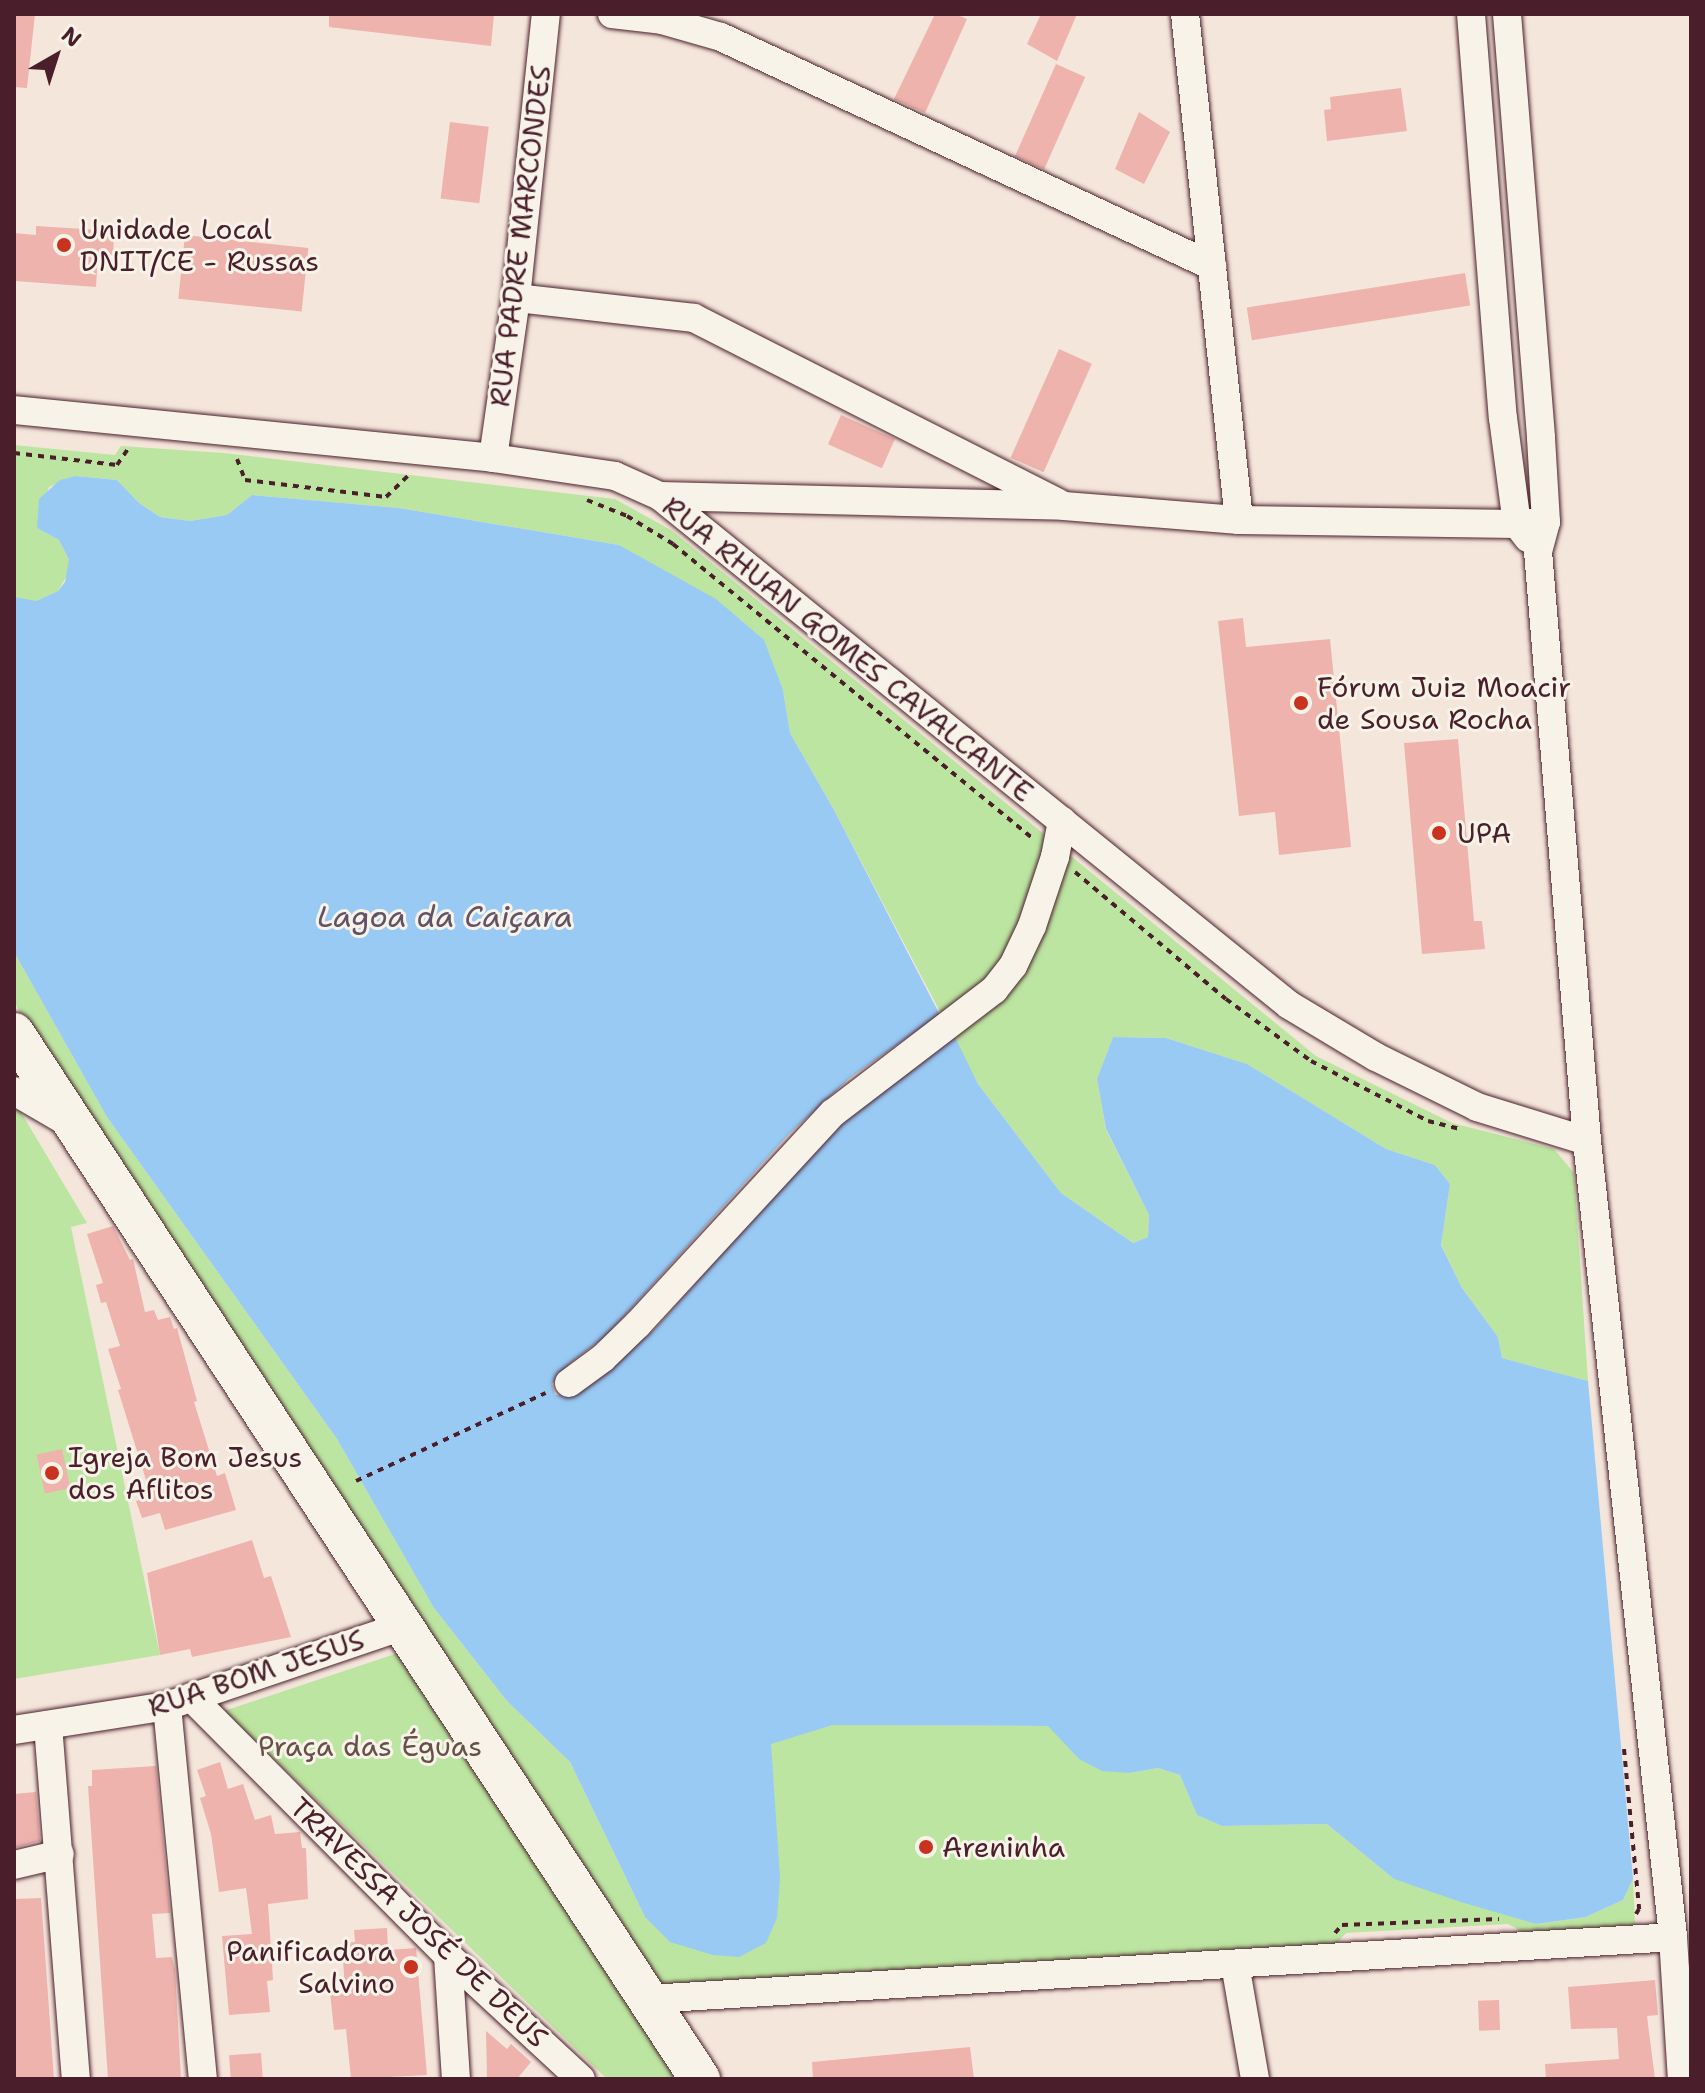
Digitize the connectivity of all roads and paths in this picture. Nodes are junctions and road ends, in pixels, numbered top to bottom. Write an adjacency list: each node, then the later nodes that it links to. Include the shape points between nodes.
1 (546, 14): 7 (street, RUA PADRE MARCONDES)
2 (612, 14): 6 (street, via 662,20 721,37)
3 (1185, 14): 6 (street)
4 (1471, 14): 19 (street, via 1500,391)
5 (1507, 14): 18 (street)
6 (1212, 266): 17 (street)
7 (516, 298): 12 (street, RUA PADRE MARCONDES); 16 (street, via 694,318)
8 (14, 410): 12 (street, RUA RHUAN GOMES CAVALCANTE)
9 (141, 449): 10 (path, via 127,447 117,465)
10 (14, 453)
11 (225, 458): 13 (path, via 239,459 245,480 386,497)
12 (493, 458): 14 (street, RUA RHUAN GOMES CAVALCANTE, via 615,476)
13 (410, 475)
14 (660, 496): 16 (street); 21 (street, RUA RHUAN GOMES CAVALCANTE)
15 (572, 498): 22 (path, via 627,516 673,544)
16 (1064, 506): 17 (street)
17 (1239, 520): 19 (street)
18 (1546, 522): 19 (street); 20 (street)
19 (1517, 524): 20 (street)
20 (1538, 551): 27 (street)
21 (1062, 821): 22 (street); 27 (street, RUA RHUAN GOMES CAVALCANTE, via 1289,1005 1376,1057 1477,1107)
22 (1055, 857): 26 (path, via 1226,999 1311,1061 1428,1121); 28 (street, via 1032,926 1013,966 994,990 833,1113 638,1324)
23 (14, 1033): 25 (street)
24 (14, 1091): 25 (street)
25 (78, 1129): 30 (street)
26 (1469, 1132)
27 (1587, 1141): 39 (street)
28 (569, 1383): 29 (path)
29 (356, 1481)
30 (401, 1627): 31 (street, RUA BOM JESUS); 43 (street)
31 (179, 1701): 32 (street, RUA BOM JESUS); 41 (street, TRAVESSA JOSÉ DE DEUS); 45 (street)
32 (48, 1725): 33 (street, RUA BOM JESUS); 35 (street)
33 (14, 1730)
34 (1623, 1738): 37 (path)
35 (60, 1854): 36 (street); 44 (street)
36 (14, 1865)
37 (1636, 1916)
38 (1501, 1919): 40 (path, via 1342,1925)
39 (1673, 1937): 42 (street); 50 (street)
40 (1327, 1942)
41 (448, 1956): 46 (street); 47 (street, TRAVESSA JOSÉ DE DEUS)
42 (1235, 1964): 43 (street); 49 (street)
43 (649, 1999): 48 (street)
44 (76, 2079)
45 (203, 2079)
46 (456, 2079)
47 (581, 2079)
48 (700, 2079)
49 (1255, 2079)
50 (1682, 2079)

